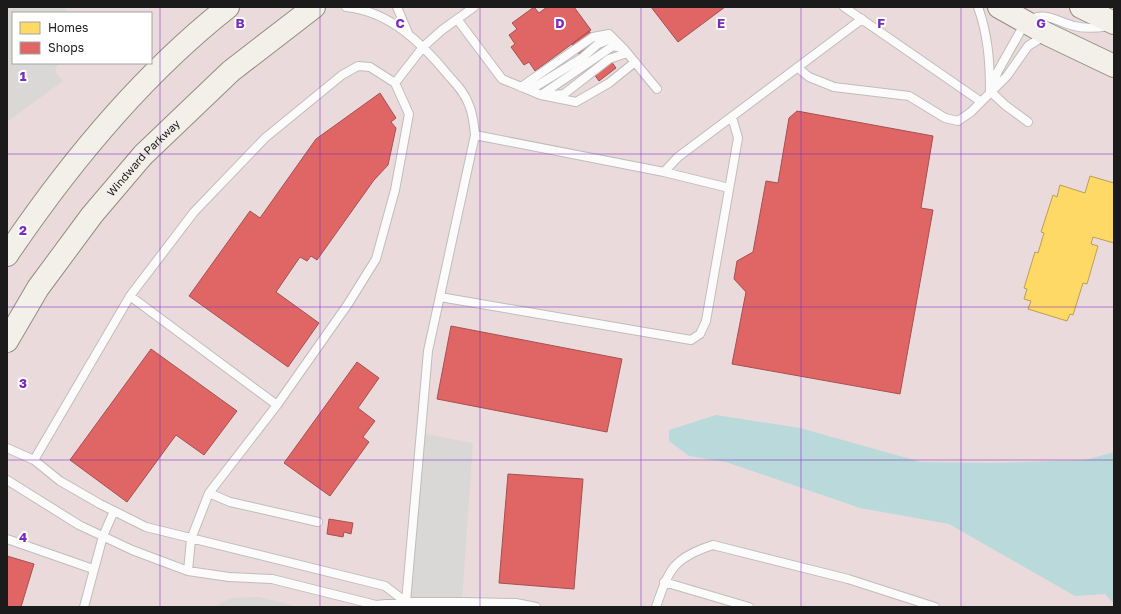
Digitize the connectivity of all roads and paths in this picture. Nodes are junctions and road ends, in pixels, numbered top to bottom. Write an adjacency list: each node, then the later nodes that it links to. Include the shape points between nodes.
1 (228, 7): 34 (main road, via 163,65 120,109 75,162)
2 (314, 7): 37 (main road, Windward Parkway, via 231,71 143,155 92,215 38,288)
3 (346, 7): 14 (lane, via 370,12)
4 (397, 7): 14 (lane)
5 (474, 7): 10 (lane)
6 (844, 7): 11 (lane)
7 (978, 7): 26 (lane, via 990,55)
8 (999, 7): 12 (main road)
9 (1081, 7): 13 (main road)
10 (457, 19): 17 (lane); 23 (lane, via 502,79)
11 (862, 19): 21 (lane); 28 (lane)
12 (1024, 22): 13 (lane, via 1038,15 1090,28); 15 (main road); 26 (lane)
13 (1114, 24)
14 (408, 34): 17 (lane)
15 (1047, 34): 20 (main road); 26 (lane, via 1028,46 1007,76)
16 (614, 38): 18 (lane); 23 (lane, via 609,34 593,37); 25 (lane, via 598,44 582,58)
17 (423, 47): 22 (lane); 31 (lane, via 461,90 474,118)
18 (626, 51): 19 (lane); 27 (lane, via 609,59 564,94); 27 (lane, via 613,46)
19 (635, 62): 24 (lane); 27 (lane, via 609,83 576,102)
20 (1114, 66)
21 (798, 68): 28 (lane, via 809,77 834,87 909,96 945,118 958,121 971,112); 29 (lane)
22 (395, 84): 35 (lane, via 370,67 358,66 342,75 265,138 205,200); 38 (lane, via 409,114 395,190 376,259 348,304)
23 (521, 87): 25 (lane)
24 (657, 89)
25 (530, 90): 27 (lane)
26 (990, 91): 28 (lane); 30 (lane)
27 (541, 95)
28 (980, 101)
29 (732, 117): 32 (lane, via 678,157); 33 (lane, via 738,138)
30 (1028, 122)
31 (475, 135): 32 (lane); 36 (lane)
32 (664, 172): 33 (lane)
33 (729, 188): 36 (lane, via 706,321 700,334 691,340)
34 (7, 255)
35 (130, 296): 38 (lane); 40 (lane)
36 (440, 297): 51 (lane, via 428,351)
37 (7, 341)
38 (277, 405): 42 (lane)
39 (7, 448): 40 (lane)
40 (34, 460): 43 (lane, via 60,481)
41 (8, 481): 45 (lane, via 79,525)
42 (209, 493): 44 (lane, via 230,502); 47 (lane)
43 (114, 512): 45 (lane); 47 (lane, via 146,527)
44 (318, 522)
45 (103, 536): 48 (lane); 49 (lane)
46 (7, 539): 48 (lane)
47 (191, 539): 49 (lane); 51 (lane, via 385,586)
48 (93, 569): 52 (lane)
49 (188, 571): 51 (lane, via 229,577 272,579 376,605)
50 (664, 582): 54 (lane); 55 (lane); 56 (lane, via 675,563 693,551 713,545 848,579)
51 (406, 602): 53 (lane, via 516,603)
52 (84, 607)
53 (536, 607)
54 (656, 607)
55 (749, 607)
56 (935, 607)

